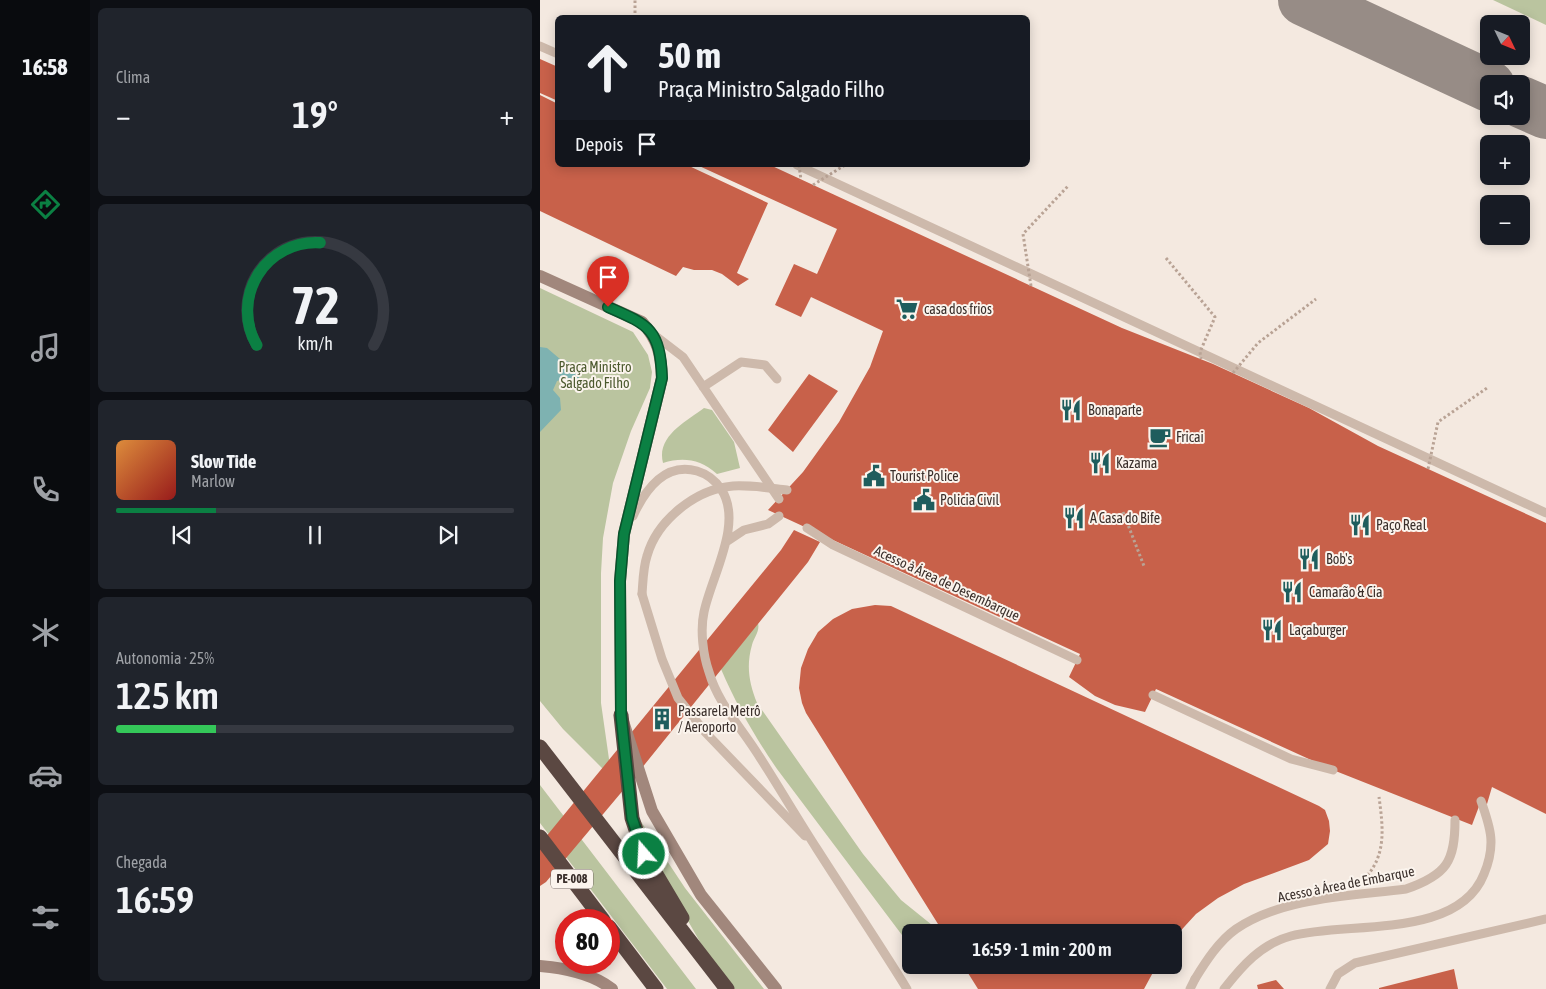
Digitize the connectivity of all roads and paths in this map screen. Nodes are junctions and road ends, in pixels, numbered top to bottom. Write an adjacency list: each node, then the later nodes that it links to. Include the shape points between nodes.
1 (635, 0): 2 (path)
2 (635, 15)
3 (540, 46): 4 (lane)
4 (555, 53)
5 (798, 167): 9 (path, bridge)
6 (802, 167): 8 (lane)
7 (842, 167): 8 (path, bridge)
8 (824, 178): 10 (path, bridge); 13 (lane)
9 (801, 180)
10 (813, 185)
11 (1068, 186): 13 (path, bridge, via 1023,234)
12 (1166, 258): 18 (path, bridge, via 1215,317)
13 (1027, 271): 15 (path, bridge); 18 (lane)
14 (540, 276): 17 (street, via 642,322)
15 (1030, 286)
16 (1316, 299): 19 (path, bridge, via 1258,343)
17 (653, 334): 21 (lane, via 683,357); 31 (street, via 661,353 662,378)
18 (1201, 355): 19 (lane)
19 (1234, 371): 23 (lane)
20 (777, 379): 21 (lane, via 765,365 741,362)
21 (702, 387): 26 (lane)
22 (1488, 388): 23 (path, bridge, via 1438,422)
23 (1430, 458): 24 (path, bridge); 28 (lane)
24 (1428, 469)
25 (787, 490): 43 (lane, bridge, via 732,486 713,490 692,500 672,515 659,531 646,556 642,594 662,660 678,698 704,732)
26 (779, 498)
27 (1123, 512): 33 (path)
28 (1546, 513)
29 (779, 516): 32 (lane, via 768,524 744,530)
30 (807, 528): 34 (lane, Acesso à Área de Desembarque, via 833,545)
31 (624, 534): 32 (lane, via 639,502 652,485 666,473 690,469 712,479 722,490 728,505); 36 (street, via 620,581)
32 (726, 542): 43 (lane, via 703,614 708,672 721,700)
33 (1144, 566)
34 (1077, 660)
35 (1153, 695): 38 (lane, via 1291,759)
36 (621, 715): 49 (highway, via 632,818 644,854); 53 (street, via 652,811 701,894)
37 (540, 747): 49 (highway)
38 (1333, 770)
39 (1379, 797): 44 (path, via 1383,836 1381,851 1370,873)
40 (1481, 801): 56 (lane, via 1493,849 1480,885 1468,900 1441,913 1415,920 1291,936 1268,946 1244,963)
41 (1455, 820): 55 (lane, Acesso à Área de Embarque, bridge, via 1455,845 1449,860 1423,883 1406,889 1288,905 1260,916 1235,930 1211,954)
42 (540, 838): 45 (highway, PE-008)
43 (816, 847): 54 (lane)
44 (1358, 886)
45 (595, 909)
46 (1546, 919): 57 (lane, via 1355,963 1338,974)
47 (620, 942): 51 (highway)
48 (540, 966): 50 (street, via 564,968)
49 (714, 973): 52 (highway)
50 (612, 989)
51 (656, 989)
52 (727, 989)
53 (776, 989)
54 (907, 989)
55 (1190, 989)
56 (1224, 989)
57 (1330, 989)

